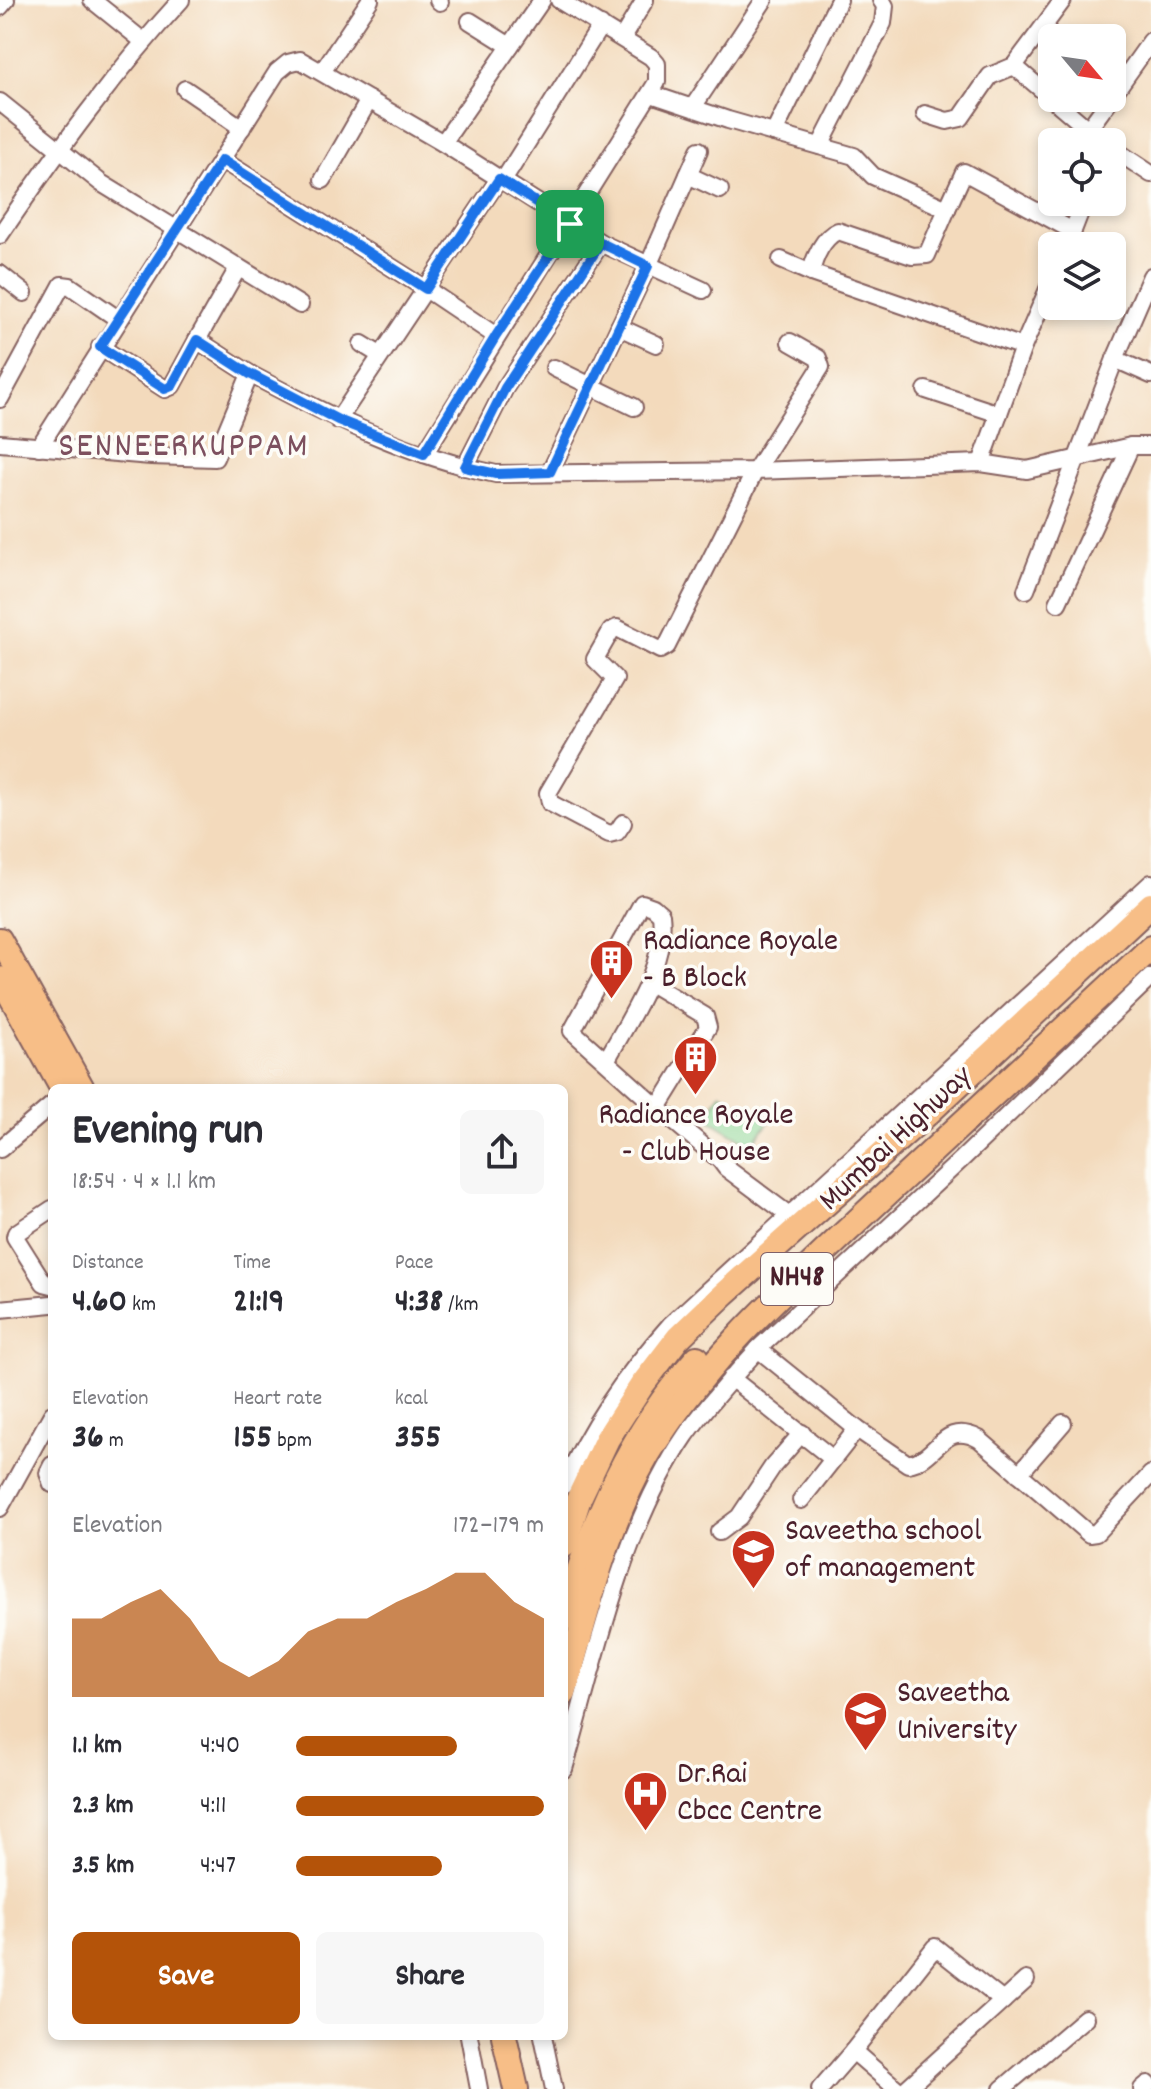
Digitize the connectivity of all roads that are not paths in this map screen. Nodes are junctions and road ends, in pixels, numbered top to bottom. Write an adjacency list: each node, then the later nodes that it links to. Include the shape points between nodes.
1 (92, 0): 14 (street)
2 (181, 0): 14 (street)
3 (370, 0): 18 (street)
4 (542, 0): 16 (street)
5 (559, 0): 12 (street)
6 (645, 0): 13 (street)
7 (764, 0): 24 (street)
8 (839, 0): 28 (street)
9 (881, 0): 30 (street, via 883,23)
10 (1063, 0): 17 (street)
11 (470, 21): 16 (street)
12 (601, 25): 13 (street); 38 (street)
13 (622, 38): 21 (street, via 657,64)
14 (143, 41): 31 (street)
15 (1151, 41): 19 (street)
16 (510, 46): 29 (street)
17 (1014, 66): 25 (street, via 990,76 961,118 947,121); 27 (street)
18 (322, 72): 22 (street); 26 (street, via 300,60 288,63)
19 (1126, 76)
20 (185, 89): 26 (street)
21 (651, 94): 24 (street); 41 (street)
22 (369, 100): 29 (street); 37 (street)
23 (0, 102): 31 (street)
24 (693, 107): 28 (street)
25 (925, 114)
26 (242, 128): 34 (street)
27 (1084, 128)
28 (774, 133): 30 (street)
29 (443, 143): 38 (street)
30 (820, 146): 40 (street, via 854,156 873,176)
31 (58, 150): 42 (street); 44 (street)
32 (699, 150): 36 (street)
33 (1126, 157): 35 (street)
34 (222, 160): 42 (street); 52 (street)
35 (1151, 174)
36 (688, 175): 39 (street); 47 (street)
37 (323, 180)
38 (501, 180): 41 (street); 52 (street)
39 (720, 190)
40 (947, 209): 43 (street, via 964,172); 49 (street, via 927,255 912,256 838,231 828,236)
41 (570, 224): 45 (street); 59 (street)
42 (176, 229): 48 (street); 57 (street)
43 (1060, 232)
44 (0, 235)
45 (601, 243): 47 (street); 84 (street, via 505,388)
46 (781, 260): 49 (street)
47 (648, 266): 53 (street); 58 (street)
48 (238, 268): 55 (street); 60 (street)
49 (811, 273): 65 (street)
50 (0, 274): 54 (street)
51 (1151, 276): 67 (street)
52 (426, 289): 59 (street); 66 (street)
53 (703, 290)
54 (24, 293)
55 (300, 305)
56 (1038, 312): 65 (street)
57 (118, 319): 64 (street); 73 (street, via 62,285)
58 (619, 327): 63 (street); 71 (street)
59 (496, 336): 81 (street)
60 (197, 340): 64 (street, via 172,386 165,389); 69 (street)
61 (790, 342): 85 (street, via 818,358 821,367)
62 (362, 344): 66 (street)
63 (656, 344)
64 (100, 347): 80 (street)
65 (1023, 347): 75 (street)
66 (380, 355): 76 (street)
67 (1115, 359): 70 (street); 82 (street)
68 (554, 368): 71 (street)
69 (250, 374): 76 (street); 80 (street, via 215,458)
70 (1151, 375)
71 (589, 386): 74 (street); 86 (street)
72 (926, 390): 75 (street)
73 (0, 399)
74 (634, 407)
75 (999, 414): 83 (street)
76 (338, 420): 81 (street)
77 (0, 443): 80 (street)
78 (1131, 446): 79 (street); 82 (street); 88 (street)
79 (1151, 446)
80 (39, 447)
81 (424, 454): 84 (street)
82 (1079, 459): 83 (street, via 1027,470); 87 (street)
83 (981, 463): 85 (street)
84 (465, 467): 86 (street, via 496,474)
85 (755, 471): 86 (street); 89 (street, via 667,646 660,650 617,628 595,659 615,679 548,793 550,803 609,834)
86 (550, 472)
87 (1026, 590)
88 (1058, 603)
89 (623, 823)
90 (1151, 883): 94 (street)
91 (1151, 905): 94 (highway, NH48)
92 (0, 939): 100 (main road)
93 (1151, 948): 106 (highway, Mumbai Highway / NH48)
94 (1065, 973): 105 (street); 122 (highway, NH48, via 930,1111 678,1338 607,1439)
95 (1151, 977): 110 (street)
96 (0, 978): 99 (main road)
97 (648, 982): 98 (street); 98 (street, via 664,935 661,914 642,903 572,1031); 102 (street, via 705,1016 708,1027)
98 (606, 1061): 102 (street)
99 (59, 1084)
100 (81, 1084)
101 (48, 1108): 103 (street)
102 (658, 1108): 105 (street)
103 (0, 1149)
104 (48, 1212): 107 (street, via 15,1237)
105 (791, 1214): 119 (street, via 651,1347 595,1426)
106 (848, 1230): 124 (highway, via 757,1302 674,1385 608,1491); 125 (highway, Mumbai Highway / NH48, via 714,1363 648,1455 611,1536)
107 (48, 1284)
108 (48, 1304): 109 (street)
109 (0, 1309)
110 (758, 1349): 111 (street); 114 (street)
111 (731, 1378): 115 (street); 126 (street, via 685,1437 653,1494 611,1606)
112 (48, 1421): 121 (street)
113 (1063, 1423): 117 (street)
114 (857, 1429): 116 (street); 117 (street, via 908,1464 917,1463 953,1433 967,1433)
115 (802, 1433): 116 (street); 123 (street, via 739,1517)
116 (833, 1459): 120 (street)
117 (1019, 1474): 118 (street, via 1089,1534 1096,1533)
118 (1151, 1474)
119 (568, 1477)
120 (801, 1500)
121 (0, 1508)
122 (568, 1532)
123 (719, 1532)
124 (568, 1605)
125 (568, 1680)
126 (568, 1755)
127 (1026, 1980): 128 (street)
128 (1003, 2001): 135 (street, via 935,1947); 143 (street)
129 (1085, 2018): 144 (street)
130 (470, 2040): 136 (street)
131 (489, 2040): 137 (highway)
132 (505, 2040): 138 (highway)
133 (520, 2040): 139 (highway)
134 (544, 2040): 140 (street)
135 (853, 2051): 141 (street); 142 (street)
136 (479, 2089)
137 (498, 2089)
138 (516, 2089)
139 (526, 2089)
140 (554, 2089)
141 (820, 2089)
142 (897, 2089)
143 (906, 2089)
144 (1002, 2089)

